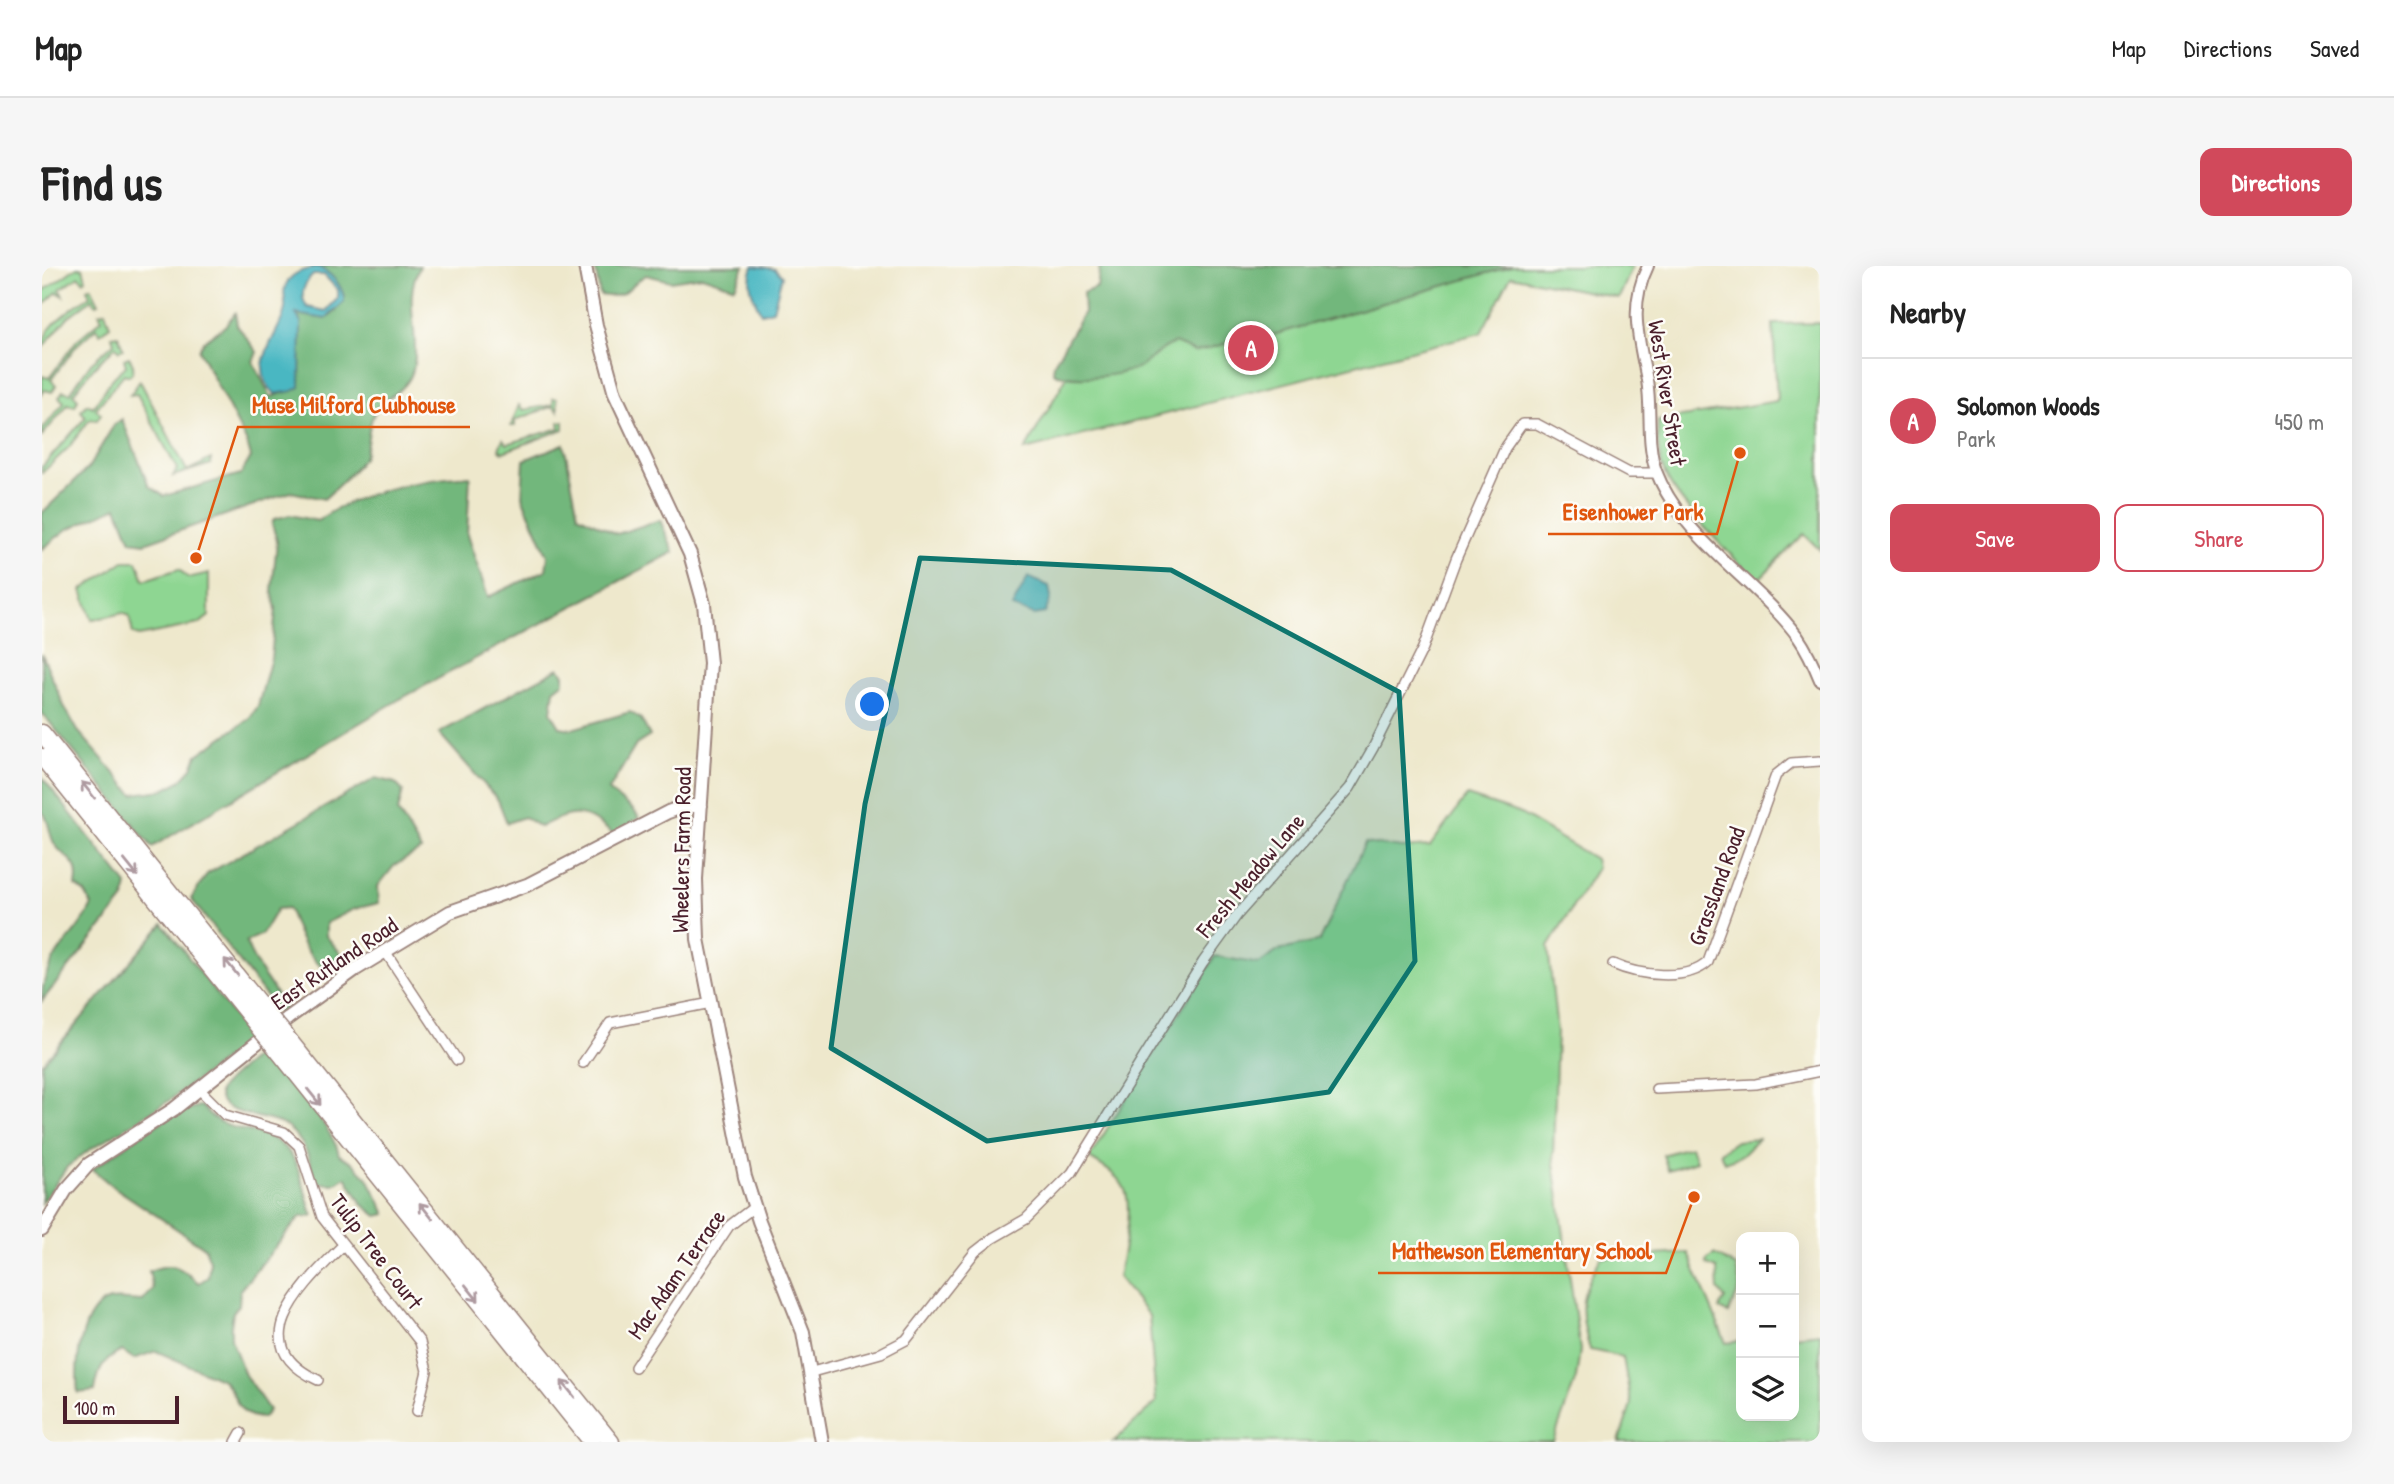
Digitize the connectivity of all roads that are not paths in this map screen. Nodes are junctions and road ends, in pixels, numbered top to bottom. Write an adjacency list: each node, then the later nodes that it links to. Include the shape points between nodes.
1 (585, 266): 8 (main road, Wheelers Farm Road, via 615,394 684,540 704,604 710,676)
2 (1648, 266): 3 (street, West River Street, via 1636,299 1635,321)
3 (1657, 473): 4 (street, West River Street, via 1698,533 1798,638); 23 (street, Fresh Meadow Lane, via 1629,473 1537,424 1518,428 1456,559 1423,648 1358,774 1342,799 1237,915 1208,955 1072,1173 1026,1219 975,1252 905,1340 881,1353)
4 (1820, 680)
5 (42, 733): 12 (highway, one-way to 5)
6 (42, 757): 12 (highway, one-way to 12)
7 (1820, 761): 10 (street, Grassland Road, via 1791,762 1776,775 1713,956 1705,966 1688,972 1631,972)
8 (701, 806): 9 (main road, East Rutland Road, via 685,806 651,820 527,885 450,912); 11 (main road, Wheelers Farm Road, via 696,914)
9 (385, 951): 14 (street); 18 (main road, East Rutland Road, via 296,1012)
10 (1614, 964)
11 (711, 1003): 15 (street, via 610,1023); 19 (main road, Wheelers Farm Road)
12 (267, 1025): 13 (highway, bridge)
13 (278, 1039): 28 (highway, one-way to 28); 29 (highway, one-way to 13)
14 (457, 1060)
15 (583, 1063)
16 (1820, 1071): 17 (street, via 1756,1084)
17 (1656, 1089)
18 (200, 1090): 20 (main road, East Rutland Road, via 89,1164); 21 (street, Tulip Tree Court, via 233,1119 274,1128 293,1138 304,1155 317,1207)
19 (754, 1207): 22 (street, Mac Adam Terrace, via 729,1226); 23 (main road, Wheelers Farm Road, via 798,1317)
20 (44, 1224)
21 (343, 1245): 24 (street, via 297,1294 284,1317 282,1335 289,1355 301,1371); 25 (street, Tulip Tree Court, via 420,1342 427,1371)
22 (635, 1367)
23 (812, 1372): 30 (main road, Wheelers Farm Road)
24 (318, 1380)
25 (417, 1411)
26 (242, 1433): 27 (street)
27 (236, 1442)
28 (592, 1442)
29 (611, 1442)
30 (822, 1442)

